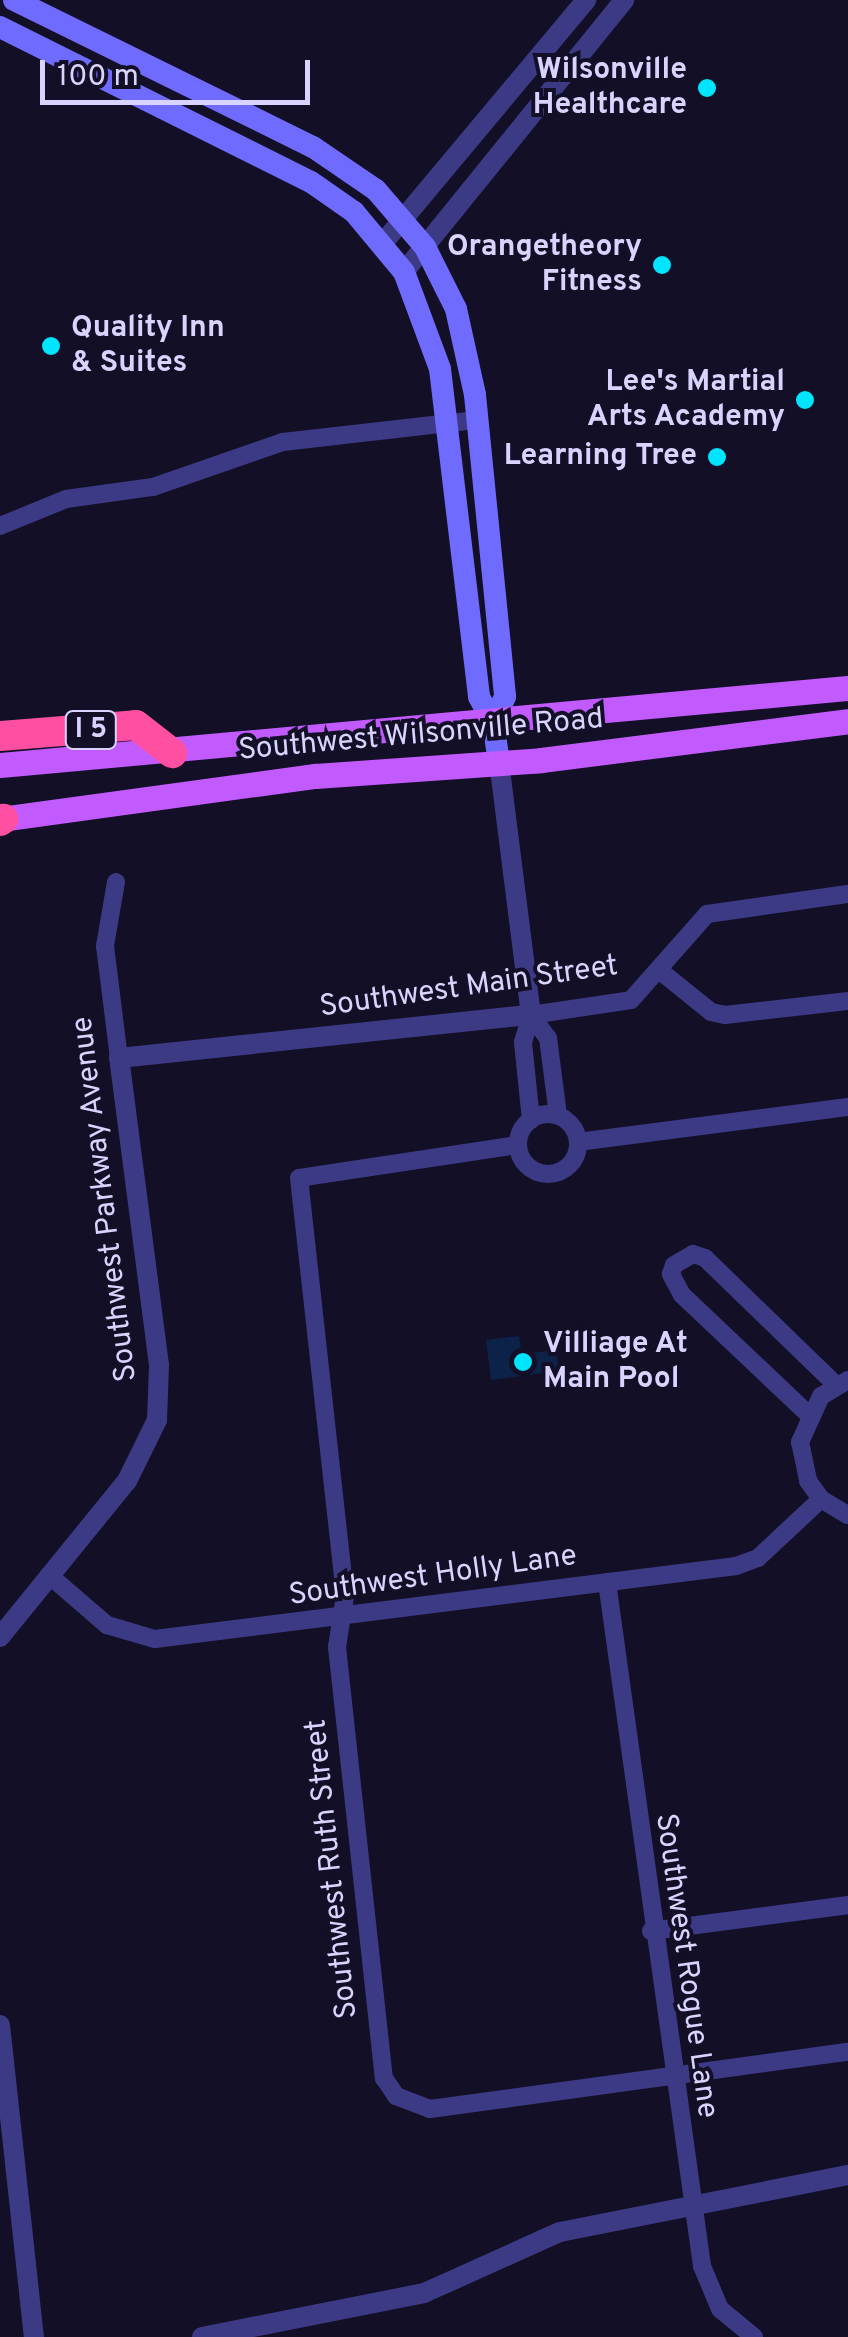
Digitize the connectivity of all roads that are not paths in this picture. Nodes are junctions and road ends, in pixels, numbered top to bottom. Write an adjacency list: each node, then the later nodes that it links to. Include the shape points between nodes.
1 (14, 0): 5 (main road, via 313,147 376,190)
2 (586, 0): 5 (street)
3 (624, 0): 7 (street)
4 (0, 28): 6 (main road, via 310,182)
5 (404, 221): 6 (street); 7 (main road)
6 (383, 243): 8 (main road)
7 (425, 247): 8 (street); 9 (main road, via 456,309)
8 (404, 272): 10 (main road, via 436,349)
9 (477, 420): 10 (street); 13 (main road, via 505,696)
10 (447, 423): 11 (street, via 283,442 153,487 66,499); 13 (main road, via 479,697)
11 (0, 526)
12 (848, 688): 13 (main road, Southwest Wilsonville Road)
13 (493, 722): 16 (main road, Southwest Wilsonville Road); 17 (main road)
14 (848, 722): 17 (main road, Southwest Wilsonville Road)
15 (0, 736): 16 (highway, I 5, via 136,725)
16 (172, 753): 18 (main road, Southwest Wilsonville Road)
17 (499, 762): 19 (main road, Southwest Wilsonville Road, via 315,776); 24 (street)
18 (0, 765)
19 (1, 820)
20 (116, 882): 25 (street, Southwest Parkway Avenue, via 105,946)
21 (848, 894): 22 (street, Southwest Main Street, via 707,914)
22 (659, 970): 23 (street, via 711,1012 725,1015); 24 (street, Southwest Main Street, via 632,1000)
23 (848, 1001)
24 (531, 1016): 25 (street, Southwest Main Street); 27 (street, via 548,1038); 28 (street, via 522,1042)
25 (119, 1058): 35 (street, Southwest Parkway Avenue, via 159,1408 144,1456)
26 (848, 1107): 29 (street)
27 (558, 1115): 28 (street); 29 (street)
28 (531, 1120): 30 (street)
29 (578, 1142): 30 (street, via 570,1164 550,1174 528,1166)
30 (518, 1146): 37 (street, Southwest Ruth Street, via 298,1178 345,1596)
31 (842, 1382): 32 (street); 32 (street, via 705,1258 694,1254 674,1265 671,1274 682,1295)
32 (808, 1414): 33 (street, via 801,1462)
33 (821, 1500): 34 (street); 36 (street, Southwest Holly Lane, via 758,1558)
34 (848, 1515)
35 (49, 1576): 37 (street, Southwest Holly Lane, via 130,1636 155,1639); 38 (street, Southwest Parkway Avenue)
36 (607, 1582): 37 (street, Southwest Holly Lane); 40 (street, Southwest Rogue Lane)
37 (342, 1618): 43 (street, Southwest Ruth Street, via 337,1646 381,2056 396,2096 430,2108)
38 (0, 1637)
39 (848, 1905): 40 (street)
40 (651, 1931): 43 (street, Southwest Rogue Lane)
41 (0, 2025): 46 (street)
42 (848, 2052): 43 (street, Southwest Ruth Street)
43 (672, 2076): 45 (street, Southwest Rogue Lane)
44 (848, 2174): 45 (street)
45 (692, 2207): 47 (street, via 545,2236 424,2293); 48 (street, Southwest Rogue Lane, via 709,2287 720,2309)
46 (34, 2337)
47 (202, 2337)
48 (754, 2337)

